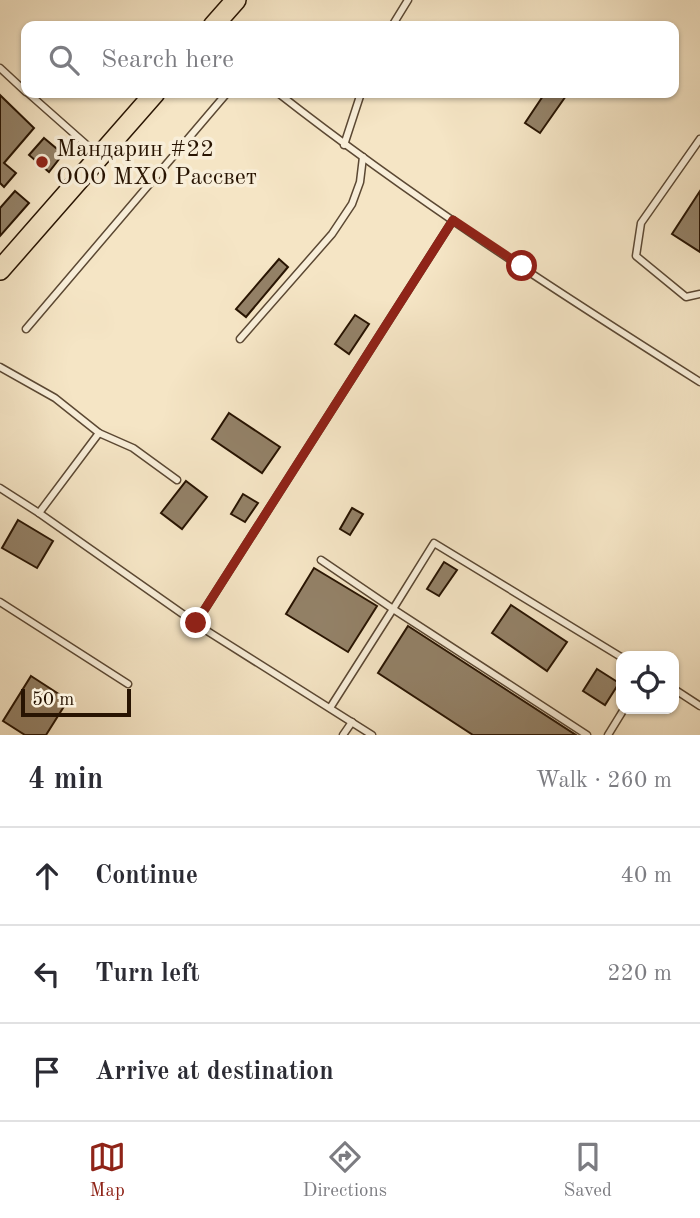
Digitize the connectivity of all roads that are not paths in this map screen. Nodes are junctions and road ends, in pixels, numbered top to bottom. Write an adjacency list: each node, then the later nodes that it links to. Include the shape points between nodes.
1 (408, 0): 4 (lane)
2 (232, 1): 3 (main road)
3 (217, 21)
4 (395, 21)
5 (0, 68): 6 (lane)
6 (21, 87)
7 (34, 98): 14 (lane)
8 (151, 98): 14 (main road)
9 (223, 98): 19 (lane)
10 (284, 98): 13 (lane)
11 (358, 98): 13 (lane)
12 (700, 139): 18 (lane, via 641,223 636,256 686,297)
13 (344, 145): 15 (lane)
14 (99, 156): 17 (main road)
15 (363, 157): 16 (lane); 20 (lane, via 352,204 332,234)
16 (453, 220): 22 (lane); 30 (lane)
17 (0, 270)
18 (700, 294)
19 (26, 329)
20 (240, 339)
21 (0, 367): 23 (lane, via 55,398)
22 (700, 382)
23 (99, 433): 24 (lane, via 133,448); 26 (lane)
24 (177, 480)
25 (0, 488): 26 (lane)
26 (39, 513): 30 (lane)
27 (321, 560): 29 (lane)
28 (0, 601): 32 (lane)
29 (393, 609): 31 (lane, via 433,543); 35 (lane); 41 (lane)
30 (196, 623): 35 (lane)
31 (616, 654)
32 (128, 684)
33 (679, 693): 34 (lane)
34 (700, 706)
35 (330, 708): 37 (lane)
36 (621, 714): 38 (lane)
37 (352, 722): 39 (lane); 40 (lane)
38 (609, 732): 42 (lane)
39 (343, 735)
40 (372, 735)
41 (587, 735)
42 (618, 735)

